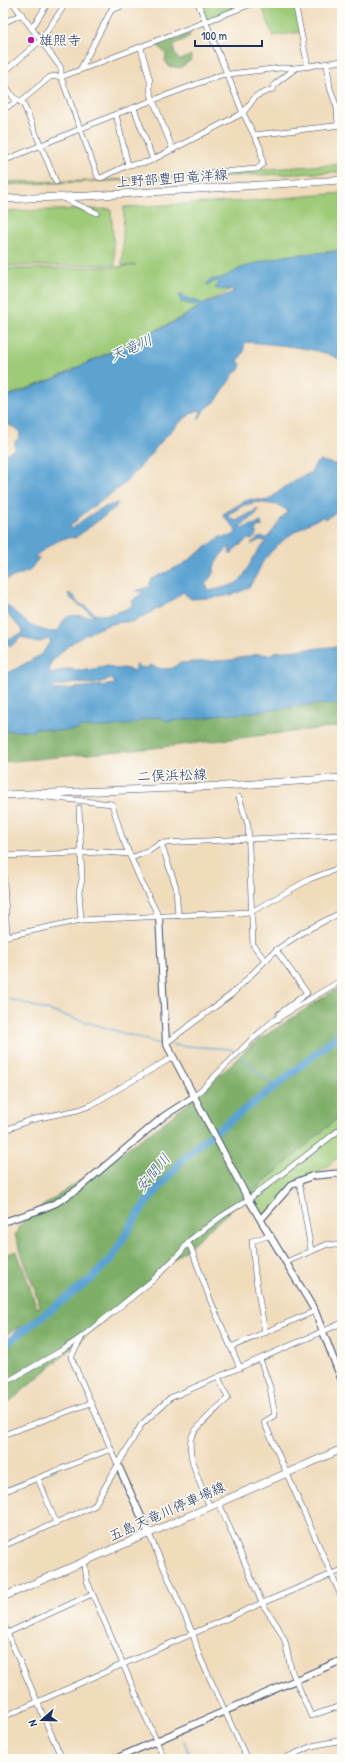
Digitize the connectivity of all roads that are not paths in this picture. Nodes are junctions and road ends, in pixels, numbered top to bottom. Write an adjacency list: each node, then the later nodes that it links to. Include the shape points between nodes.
1 (13, 3): 10 (street)
2 (48, 3): 13 (street)
3 (66, 3): 14 (street)
4 (115, 3): 9 (street)
5 (130, 3): 9 (street)
6 (198, 3): 11 (street)
7 (254, 3): 11 (street)
8 (295, 3): 18 (street)
9 (112, 10): 20 (street)
10 (22, 14): 12 (street); 13 (street)
11 (206, 22): 15 (street); 22 (street)
12 (3, 23)
13 (32, 28): 14 (street)
14 (41, 40): 21 (street); 23 (street, via 60,68)
15 (141, 48): 20 (street); 25 (street)
16 (342, 61): 17 (street)
17 (327, 64): 18 (street); 31 (street, via 330,88)
18 (308, 67): 19 (street)
19 (296, 68): 22 (street); 29 (street, via 275,84 273,89 256,96)
20 (80, 70): 23 (street)
21 (3, 73)
22 (226, 74): 25 (street); 29 (street)
23 (61, 77): 26 (street, via 50,77); 32 (street)
24 (3, 81): 26 (street, via 13,97)
25 (153, 100): 27 (street); 35 (street)
26 (19, 101): 28 (street); 34 (street, via 23,104)
27 (134, 108): 30 (street); 36 (street)
28 (3, 109)
29 (243, 113): 33 (street); 35 (street)
30 (116, 114): 32 (street); 38 (street)
31 (340, 125): 33 (street)
32 (81, 130): 34 (street); 38 (street, via 98,177 101,178)
33 (254, 135): 39 (street, via 262,154 261,167)
34 (41, 146): 37 (street); 41 (street)
35 (173, 150): 36 (street)
36 (153, 160): 38 (street)
37 (3, 161)
38 (128, 165)
39 (209, 172)
40 (342, 180): 42 (main road, 上野部豊田竜洋線)
41 (56, 182)
42 (61, 197): 43 (main road, 上野部豊田竜洋線); 44 (street)
43 (3, 199)
44 (98, 213)
45 (342, 778): 46 (main road, 二俣浜松線, via 202,787)
46 (19, 794): 47 (main road, 二俣浜松線); 55 (street, via 112,804)
47 (3, 795)
48 (239, 797): 51 (street, via 248,825)
49 (79, 808): 53 (street)
50 (342, 835): 51 (street)
51 (248, 840): 52 (street); 58 (street)
52 (161, 843): 55 (street, via 149,851); 60 (street, via 176,887)
53 (81, 853): 54 (street); 55 (street, via 103,852); 62 (street)
54 (3, 856)
55 (130, 856): 61 (street)
56 (3, 864): 63 (street)
57 (342, 867): 58 (street, via 310,879)
58 (251, 912): 60 (street); 65 (street, via 253,945)
59 (342, 912): 64 (street, via 303,932)
60 (178, 916): 61 (street)
61 (159, 917): 62 (street); 68 (street)
62 (81, 920): 63 (street)
63 (5, 937)
64 (276, 950): 65 (street); 67 (street, via 307,993 279,1014)
65 (264, 960): 68 (street, via 232,994)
66 (342, 980): 67 (street)
67 (278, 1020): 70 (street, via 273,1021 249,1042)
68 (166, 1043): 69 (street)
69 (173, 1057): 70 (street); 72 (street, via 89,1106 30,1120)
70 (194, 1096): 75 (street); 77 (street, via 164,1116 78,1189 37,1211)
71 (342, 1128): 75 (street)
72 (3, 1131)
73 (342, 1173): 74 (street, via 312,1176)
74 (299, 1181): 76 (street, via 288,1188); 81 (street)
75 (249, 1199): 76 (street); 79 (street, via 222,1216)
76 (261, 1219): 78 (street)
77 (4, 1220)
78 (271, 1236): 82 (street); 86 (street, via 252,1241)
79 (188, 1244): 87 (street, via 153,1280); 88 (street)
80 (342, 1246): 81 (street, via 328,1244)
81 (311, 1250): 82 (street)
82 (286, 1262): 83 (street)
83 (315, 1311): 85 (street); 86 (street)
84 (342, 1323): 85 (street)
85 (323, 1331): 89 (street); 92 (street)
86 (265, 1333): 88 (street)
87 (83, 1336): 93 (street, via 64,1350); 94 (street, via 71,1357)
88 (231, 1347): 90 (street)
89 (260, 1359): 90 (street); 99 (street, via 270,1387 275,1415 264,1422)
90 (240, 1368): 91 (street)
91 (218, 1378): 98 (street, via 170,1398 141,1425); 103 (street, via 228,1398 193,1434 191,1444 195,1473)
92 (342, 1381)
93 (3, 1384)
94 (90, 1403): 95 (street); 96 (street)
95 (3, 1435)
96 (111, 1449): 98 (street); 100 (street)
97 (342, 1449): 99 (main road, 五島天竜川停車場線)
98 (118, 1465): 104 (street, via 94,1506); 105 (street)
99 (287, 1473): 102 (main road, 五島天竜川停車場線); 109 (street)
100 (38, 1478): 101 (street); 104 (street)
101 (3, 1492)
102 (218, 1503): 103 (main road, 五島天竜川停車場線); 113 (street)
103 (210, 1507): 105 (main road, 五島天竜川停車場線)
104 (56, 1523): 106 (street)
105 (149, 1534): 107 (main road, 五島天竜川停車場線); 116 (street)
106 (3, 1546)
107 (83, 1562): 110 (street); 111 (main road, 五島天竜川停車場線)
108 (342, 1570): 109 (street)
109 (332, 1575): 112 (street); 113 (street)
110 (92, 1594): 115 (street); 118 (street)
111 (3, 1597)
112 (342, 1598)
113 (262, 1603): 116 (street); 119 (street, via 282,1636)
114 (3, 1623): 115 (street)
115 (5, 1634): 120 (street)
116 (193, 1634): 118 (street); 121 (street)
117 (342, 1660): 119 (street)
118 (123, 1664): 120 (street); 125 (street)
119 (295, 1680): 121 (street); 122 (street, via 311,1716 340,1706)
120 (37, 1702): 123 (street); 126 (street)
121 (225, 1712): 125 (street); 129 (street)
122 (342, 1715)
123 (3, 1717)
124 (342, 1740): 130 (street, via 312,1746)
125 (156, 1741): 127 (street); 128 (street)
126 (62, 1759)
127 (115, 1759)
128 (164, 1759)
129 (247, 1759)
130 (283, 1759)

